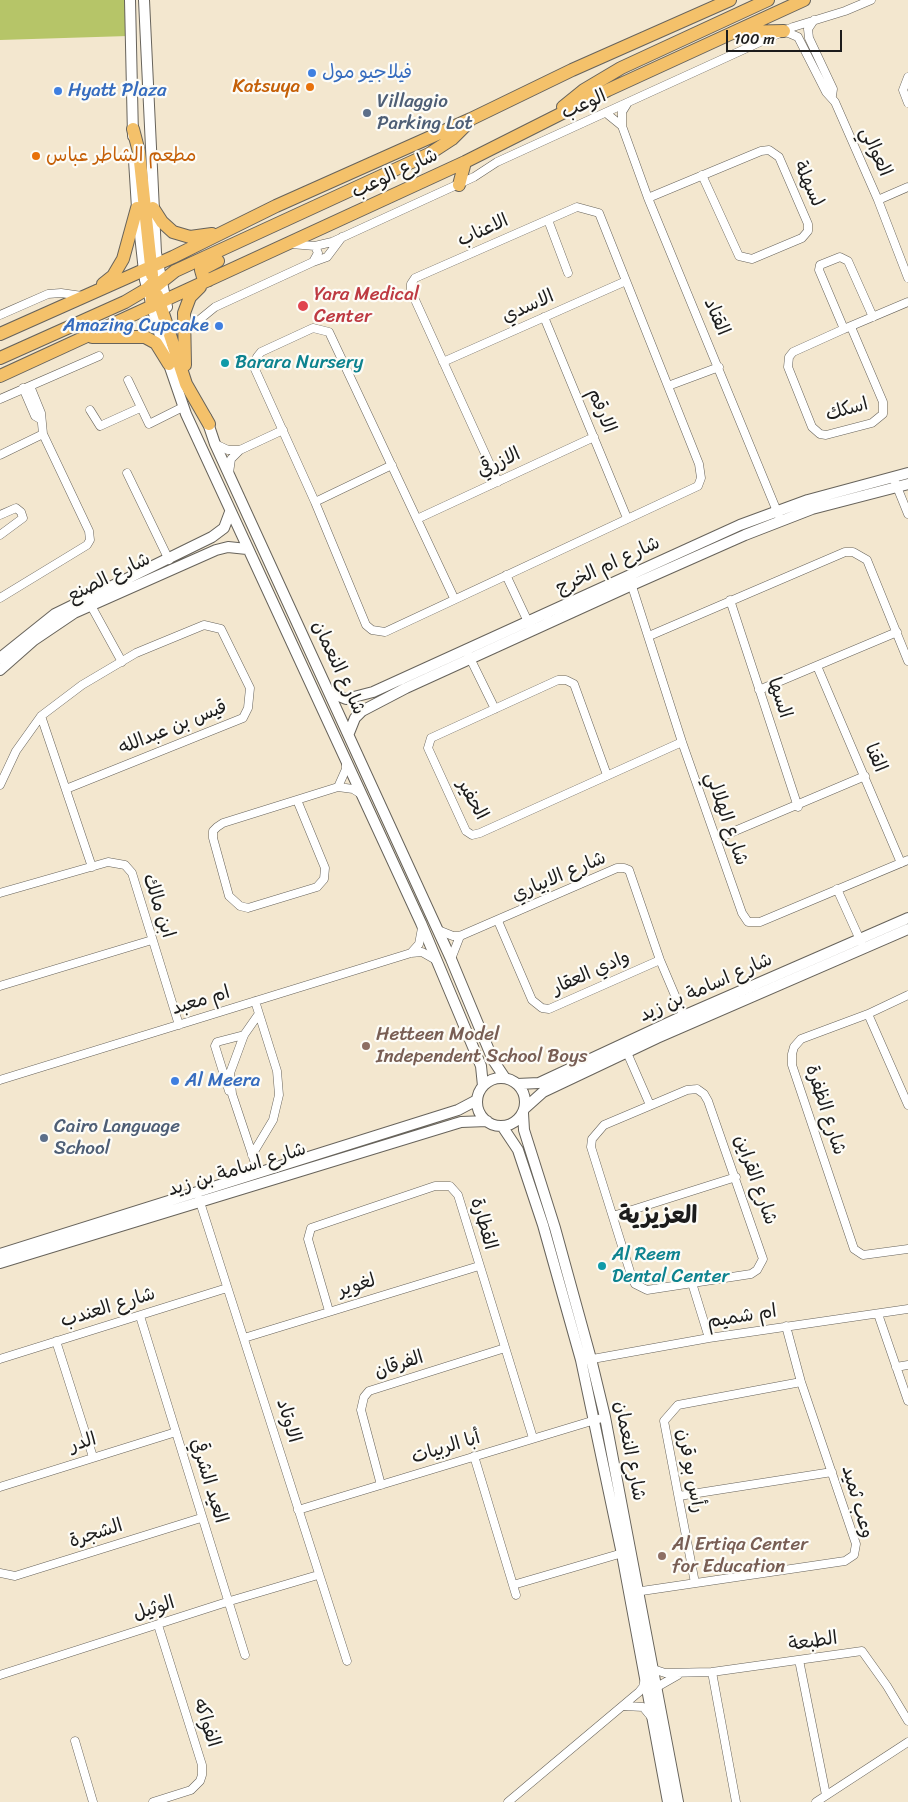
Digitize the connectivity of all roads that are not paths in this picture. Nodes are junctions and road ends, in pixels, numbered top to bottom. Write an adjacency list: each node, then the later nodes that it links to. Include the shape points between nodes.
1 (130, 0): 18 (street)
2 (144, 0): 27 (street)
3 (730, 0): 15 (main road, شارع الوعب)
4 (768, 0): 16 (main road, via 602,78)
5 (804, 0): 9 (main road, شارع الوعب)
6 (871, 0): 7 (street, الوعب)
7 (814, 20): 8 (street, الوعب); 11 (street, العوالي, via 808,28 809,38 833,89)
8 (784, 31): 9 (main road); 11 (street, العوالي, via 798,37 826,92); 13 (street, الوعب)
9 (733, 32): 16 (main road, شارع الوعب)
10 (908, 77): 12 (street, via 903,90)
11 (832, 96): 25 (street, العوالي)
12 (908, 103)
13 (627, 104): 14 (street, الوعب); 17 (street, via 622,112)
14 (606, 113): 17 (street); 21 (street, الوعب, via 497,162)
15 (471, 119): 23 (main road, via 437,150); 29 (main road, شارع الوعب)
16 (551, 119): 19 (main road, شارع الوعب)
17 (622, 126): 24 (street, القتاد)
18 (133, 129): 26 (street); 34 (main road, via 139,152)
19 (466, 162): 21 (main road); 31 (main road, شارع الوعب)
20 (702, 175): 20 (street, لسهلة, via 761,151 774,152 808,224 808,231 802,238 752,260 739,256); 24 (street, لسهلة)
21 (459, 185): 30 (street, الوعب)
22 (908, 187): 25 (street)
23 (336, 197): 37 (main road, via 312,217 202,268 201,275); 40 (main road, via 174,271)
24 (648, 198): 57 (street, القتاد)
25 (878, 200): 36 (street, العوالي)
26 (136, 208): 34 (street); 41 (main road, via 130,238 117,270 110,280)
27 (153, 208): 29 (main road, via 165,226 177,234 195,236); 34 (street)
28 (548, 220): 35 (street); 38 (street, الاعناب, via 577,207 599,213); 54 (street, الاعناب, via 415,278 411,291)
29 (227, 231): 34 (main road, شارع الوعب)
30 (342, 237): 32 (street, الوعب); 33 (street, via 327,257)
31 (289, 244): 32 (street, الوعب); 37 (main road, شارع الوعب)
32 (315, 246): 33 (street, via 318,253)
33 (313, 262): 47 (street, via 215,307)
34 (151, 267): 39 (main road, شارع الوعب); 40 (main road)
35 (568, 273)
36 (908, 278)
37 (209, 280): 43 (main road, شارع الوعب); 56 (main road, via 190,297 185,308)
38 (626, 281): 45 (street, الاسدي); 60 (street, الاعناب)
39 (110, 285): 41 (main road, شارع الوعب); 51 (main road, via 117,291 113,298)
40 (154, 285): 43 (main road); 53 (main road, via 125,302)
41 (84, 296): 44 (street, شارع الوعب, via 48,294); 49 (main road, شارع الوعب)
42 (908, 302): 46 (street, اسكك)
43 (159, 303): 50 (main road, شارع الوعب); 55 (street, شارع النعمان); 56 (street, شارع النعمان); 66 (main road, via 186,384)
44 (0, 316)
45 (544, 317): 54 (street, الاسدي); 69 (street, الارقم)
46 (872, 317): 48 (street, اسكك); 48 (street, via 848,261 840,257 820,265 819,270)
47 (193, 325)
48 (847, 328): 48 (street, اسكك, via 793,352 787,360 812,427 820,434 872,423 883,414 883,402)
49 (0, 334)
50 (87, 337): 55 (main road, via 144,337 156,343); 58 (main road, شارع الوعب)
51 (0, 351)
52 (99, 356): 61 (street)
53 (0, 358)
54 (443, 362): 77 (street, الاعناب)
55 (169, 364): 63 (street, شارع النعمان)
56 (185, 365): 66 (street, شارع النعمان)
57 (719, 367): 60 (street); 81 (street, القتاد)
58 (0, 376)
59 (128, 380): 64 (street)
60 (668, 386): 85 (street, الاعناب, via 699,464 701,478 698,486)
61 (27, 387): 62 (street); 68 (street, via 41,413)
62 (0, 399)
63 (184, 407): 64 (street, via 152,424); 82 (street, شارع النعمان)
64 (140, 408): 65 (street, via 100,426)
65 (90, 410)
66 (209, 424): 70 (street, شارع النعمان)
67 (283, 430): 71 (street); 73 (street, الاعناب, via 254,367 257,357 261,352 313,328 321,329 329,332); 80 (street, الاعناب)
68 (43, 434): 72 (street); 93 (street, via 89,531 90,540 87,545)
69 (594, 437): 77 (street, الازرقي); 85 (street, الارقم)
70 (215, 444): 71 (street, via 228,450); 75 (street, شارع النعمان)
71 (240, 450): 75 (street, via 232,459)
72 (0, 455)
73 (392, 466): 80 (street); 86 (street, الاعناب)
74 (127, 473): 90 (street)
75 (229, 473): 107 (street, شارع النعمان)
76 (908, 473): 78 (street, شارع ام الخرج)
77 (498, 482): 86 (street, الازرقي)
78 (895, 482): 79 (street, شارع ام الخرج); 81 (street, شارع ام الخرج); 83 (street); 87 (street, شارع ام الخرج)
79 (908, 484)
80 (315, 502): 94 (street, الاعناب, via 366,625 372,630 385,632)
81 (776, 510): 87 (street, القتاد); 92 (street, شارع ام الخرج)
82 (230, 512): 89 (street, شارع النعمان); 90 (street, شارع الصنع, via 224,528)
83 (908, 514)
84 (0, 515): 88 (street, via 16,508 23,518)
85 (627, 518): 91 (street, الاعناب)
86 (417, 519): 94 (street, الاعناب)
87 (781, 521): 92 (street, شارع ام الخرج)
88 (0, 535)
89 (247, 550): 96 (street, شارع الصنع, via 228,547 216,550); 112 (street, شارع النعمان)
90 (168, 560): 96 (street, شارع الصنع)
91 (506, 575): 94 (street, الاعناب); 97 (street)
92 (630, 580): 97 (street, شارع ام الخرج); 99 (street, شارع الهلالي)
93 (0, 598)
94 (454, 598)
95 (730, 600): 98 (street, via 845,552 853,552 867,560); 99 (street); 106 (street, السها)
96 (89, 601): 101 (street, شارع الصنع, via 56,614); 103 (street); 105 (street, شارع الصنع, via 34,640)
97 (530, 626): 100 (street, شارع ام الخرج)
98 (897, 632): 102 (street); 104 (street)
99 (649, 636): 111 (street, شارع الهلالي)
100 (468, 655): 107 (street, شارع ام الخرج, via 356,698 346,699); 108 (street); 110 (street, شارع ام الخرج, via 362,712)
101 (0, 658)
102 (908, 661)
103 (122, 662): 109 (street, قيس بن عبدالله, via 82,685); 117 (street, قيس بن عبدالله, via 204,625 221,630 250,688 248,708 243,718)
104 (817, 666): 106 (street); 114 (street, القنا)
105 (0, 670)
106 (759, 690): 120 (street, السها)
107 (329, 692): 110 (street, شارع النعمان)
108 (495, 709): 113 (street, الحفير, via 558,680 574,684); 113 (street, الحفير, via 431,738 428,748 466,831 472,835)
109 (41, 716): 115 (street, قيس بن عبدالله, via 16,751); 117 (street)
110 (348, 733): 130 (street, شارع النعمان)
111 (682, 742): 113 (street, الحفير); 121 (street, شارع الهلالي)
112 (346, 761): 116 (street); 118 (street, شارع النعمان)
113 (607, 775)
114 (865, 776): 120 (street); 122 (street, القنا)
115 (0, 785)
116 (338, 787): 118 (street); 119 (street)
117 (66, 789): 123 (street)
118 (361, 794): 128 (street, شارع النعمان)
119 (298, 800): 119 (street, via 223,823 213,831 229,896 240,906 248,908 317,888 324,879 325,868)
120 (798, 807): 121 (street)
121 (716, 839): 124 (street, شارع الهلالي, via 742,914 748,922 760,922)
122 (905, 861): 124 (street, شارع الهلالي)
123 (92, 866): 125 (street, ابن مالك); 132 (street, ابن مالك, via 116,863 125,865 132,873)
124 (837, 889): 133 (street)
125 (0, 893)
126 (908, 918): 133 (street, شارع اسامة بن زيد)
127 (498, 921): 131 (street, شارع الابياري); 136 (street, وادي العقار, via 532,1000 542,1008 550,1009); 136 (street, شارع الابياري, via 617,868 624,868 629,870)
128 (421, 923): 134 (street, via 421,939); 137 (street, شارع النعمان)
129 (908, 929): 133 (street, شارع اسامة بن زيد)
130 (438, 930): 131 (street); 135 (street, شارع النعمان)
131 (460, 936): 135 (street)
132 (152, 940): 138 (street); 144 (street, ابن مالك)
133 (862, 944): 143 (street, شارع اسامة بن زيد)
134 (411, 952): 137 (street, via 422,952); 140 (street, ام معبد)
135 (451, 959): 147 (street, شارع النعمان, via 493,1060)
136 (660, 960): 143 (street, شارع الابياري)
137 (438, 961): 150 (street, شارع النعمان, via 481,1066)
138 (0, 986)
139 (908, 994): 141 (street, شارع الظفرة)
140 (255, 1001): 142 (street); 144 (street, ام معبد)
141 (868, 1014): 151 (street); 164 (street, شارع الظفرة, via 801,1039 794,1046 792,1065 854,1248 863,1255)
142 (258, 1015): 145 (street); 159 (street, via 277,1071 279,1095 273,1120)
143 (685, 1020): 146 (street, شارع اسامة بن زيد)
144 (179, 1025): 148 (street, ام معبد)
145 (244, 1035): 152 (street, via 230,1073); 152 (street, via 218,1042 215,1046 225,1084)
146 (625, 1048): 149 (street, شارع اسامة بن زيد, via 539,1082); 154 (street); 156 (street, شارع اسامة بن زيد, via 543,1092)
147 (506, 1078): 149 (street); 150 (street, via 493,1079)
148 (0, 1080)
149 (517, 1084): 156 (street, via 524,1095)
150 (483, 1086): 153 (street)
151 (905, 1092): 155 (street)
152 (232, 1094): 159 (street)
153 (477, 1100): 157 (street, via 479,1112); 160 (street, شارع اسامة بن زيد, via 458,1110)
154 (650, 1105): 161 (street, شارع القراين, via 687,1090 697,1089 704,1094); 163 (street, شارع القراين, via 604,1125 592,1139 591,1147)
155 (908, 1105)
156 (524, 1111): 158 (street, via 514,1122); 180 (street, شارع النعمان, via 528,1144 555,1228)
157 (486, 1121): 158 (street); 162 (street, شارع اسامة بن زيد, via 461,1122)
158 (502, 1126): 180 (street, شارع النعمان, via 518,1150)
159 (252, 1155): 160 (street)
160 (258, 1172): 162 (street, شارع اسامة بن زيد)
161 (736, 1176): 163 (street); 168 (street, شارع القراين, via 762,1250 762,1264 751,1274)
162 (198, 1196): 165 (street, شارع اسامة بن زيد); 166 (street, شارع اسامة بن زيد); 169 (street, الاوتاد)
163 (613, 1216): 168 (street, شارع القراين, via 635,1284 647,1290)
164 (908, 1249)
165 (0, 1254)
166 (0, 1263)
167 (479, 1266): 171 (street, لغوير); 171 (street, القطارة, via 458,1194 450,1186 435,1186 311,1228 308,1240); 178 (street, القطارة)
168 (692, 1283): 176 (street)
169 (226, 1288): 173 (street, شارع العندب); 175 (street, الاوتاد)
170 (908, 1309): 172 (street, ام شميم)
171 (329, 1311): 175 (street, لغوير)
172 (878, 1314): 174 (street, ام شميم); 182 (street)
173 (140, 1316): 177 (street, شارع العندب); 186 (street, العيد الشرقي)
174 (786, 1326): 176 (street, ام شميم); 183 (street, وعب ثميد)
175 (244, 1338): 194 (street, الاوتاد)
176 (709, 1338): 180 (street, ام شميم)
177 (56, 1341): 179 (street, شارع العندب); 189 (street)
178 (505, 1348): 187 (street, القطارة); 191 (street, الفرقان, via 369,1391 361,1410)
179 (0, 1359)
180 (586, 1360): 185 (street, شارع النعمان)
181 (908, 1365): 182 (street)
182 (896, 1367): 184 (street)
183 (801, 1382): 190 (street, وعب ثميد); 193 (street, رأس بو قرن, via 678,1406 670,1412 664,1421)
184 (908, 1402)
185 (600, 1419): 187 (street, أبا الربيات); 196 (street, شارع النعمان)
186 (176, 1432): 189 (street, الدر); 195 (street, العيد الشرقي)
187 (533, 1438): 188 (street, أبا الربيات)
188 (474, 1456): 191 (street, أبا الربيات); 200 (street)
189 (93, 1457): 192 (street, الدر)
190 (832, 1472): 193 (street); 199 (street, وعب ثميد, via 856,1544 854,1555 845,1561)
191 (381, 1486): 194 (street, أبا الربيات)
192 (0, 1487)
193 (679, 1496): 199 (street, رأس بو قرن)
194 (298, 1510): 198 (street, الاوتاد)
195 (201, 1518): 197 (street, الشجرة, via 15,1576); 203 (street, العيد الشرقي)
196 (626, 1551): 200 (street); 201 (street, شارع النعمان)
197 (0, 1573)
198 (318, 1575): 203 (street, الوثيل); 207 (street, الاوتاد)
199 (694, 1583): 201 (street, وعب ثميد)
200 (513, 1585): 202 (street)
201 (634, 1592): 208 (street, شارع النعمان)
202 (516, 1595)
203 (230, 1601): 204 (street, الوثيل); 205 (street, العيد الشرقي)
204 (158, 1625): 211 (street, الوثيل); 220 (street, الفواكه, via 202,1764 202,1775 191,1790)
205 (245, 1655)
206 (799, 1660): 209 (street, الطبعة); 215 (street, الطبعة, via 862,1651); 218 (street)
207 (347, 1661)
208 (649, 1672): 210 (street, الطبعة); 212 (street, شارع النعمان); 213 (street, via 643,1687); 214 (street, شارع النعمان)
209 (712, 1672): 210 (street, الطبعة); 224 (street)
210 (684, 1673): 212 (street, الطبعة)
211 (0, 1674)
212 (657, 1687): 223 (street, شارع النعمان)
213 (622, 1707): 214 (street, via 643,1707); 221 (street)
214 (652, 1719): 222 (street, شارع النعمان)
215 (908, 1721)
216 (75, 1741): 219 (street)
217 (908, 1742): 218 (street)
218 (826, 1795): 225 (street)
219 (93, 1802)
220 (153, 1802)
221 (508, 1802)
222 (668, 1802)
223 (678, 1802)
224 (736, 1802)
225 (816, 1802)

